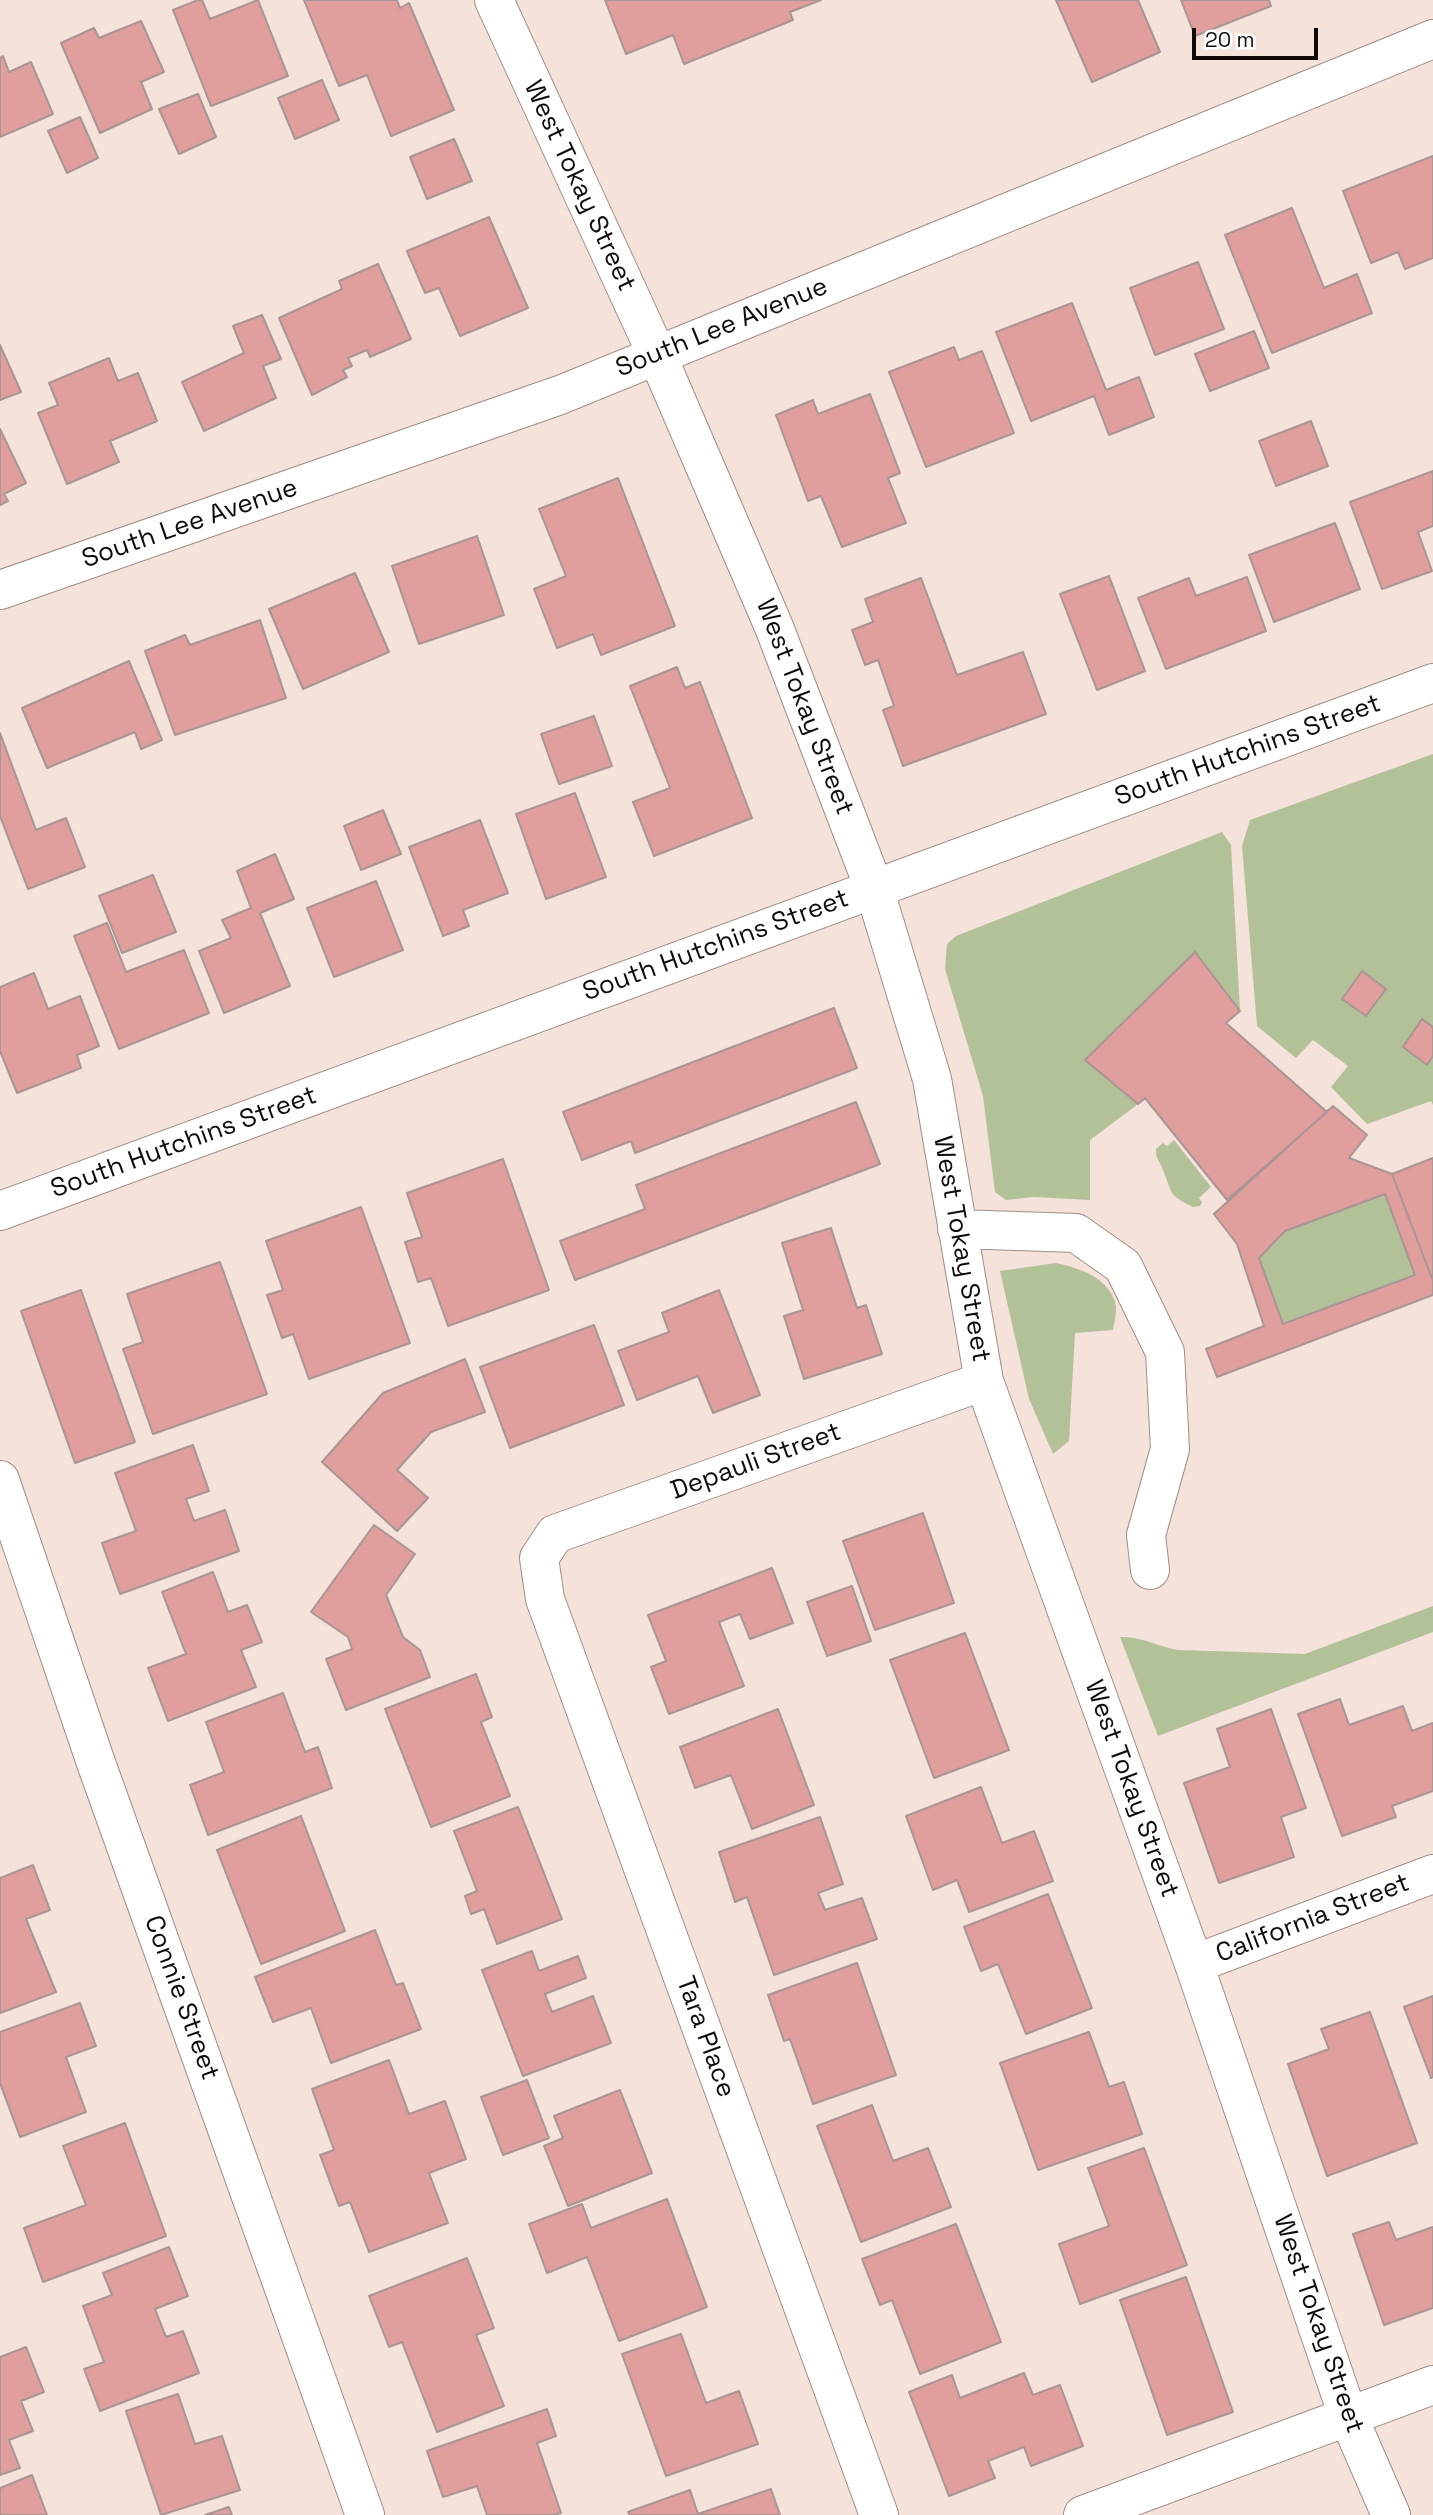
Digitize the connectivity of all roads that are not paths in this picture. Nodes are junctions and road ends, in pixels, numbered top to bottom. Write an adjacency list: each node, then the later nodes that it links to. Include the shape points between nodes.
1 (494, 0): 3 (street, West Tokay Street)
2 (1433, 39): 3 (street, South Lee Avenue)
3 (657, 355): 4 (street, South Lee Avenue, via 560,395); 6 (street, West Tokay Street, via 774,627)
4 (0, 590)
5 (1433, 683): 6 (street, South Hutchins Street)
6 (874, 888): 7 (street, South Hutchins Street); 8 (street, West Tokay Street, via 932,1079)
7 (0, 1211)
8 (957, 1229): 9 (street, West Tokay Street); 12 (street, via 1076,1233 1123,1266 1165,1352 1170,1449 1146,1535)
9 (984, 1381): 11 (street, Depauli Street, via 555,1534); 14 (street, West Tokay Street)
10 (0, 1480): 17 (street, Connie Street)
11 (539, 1558): 18 (street, Tara Place, via 545,1599)
12 (1150, 1570)
13 (1433, 1874): 14 (street, California Street)
14 (1194, 1964): 16 (street, West Tokay Street)
15 (1433, 2385): 16 (street)
16 (1348, 2416): 19 (street); 20 (street, West Tokay Street)
17 (365, 2515)
18 (879, 2515)
19 (1083, 2515)
20 (1391, 2515)

